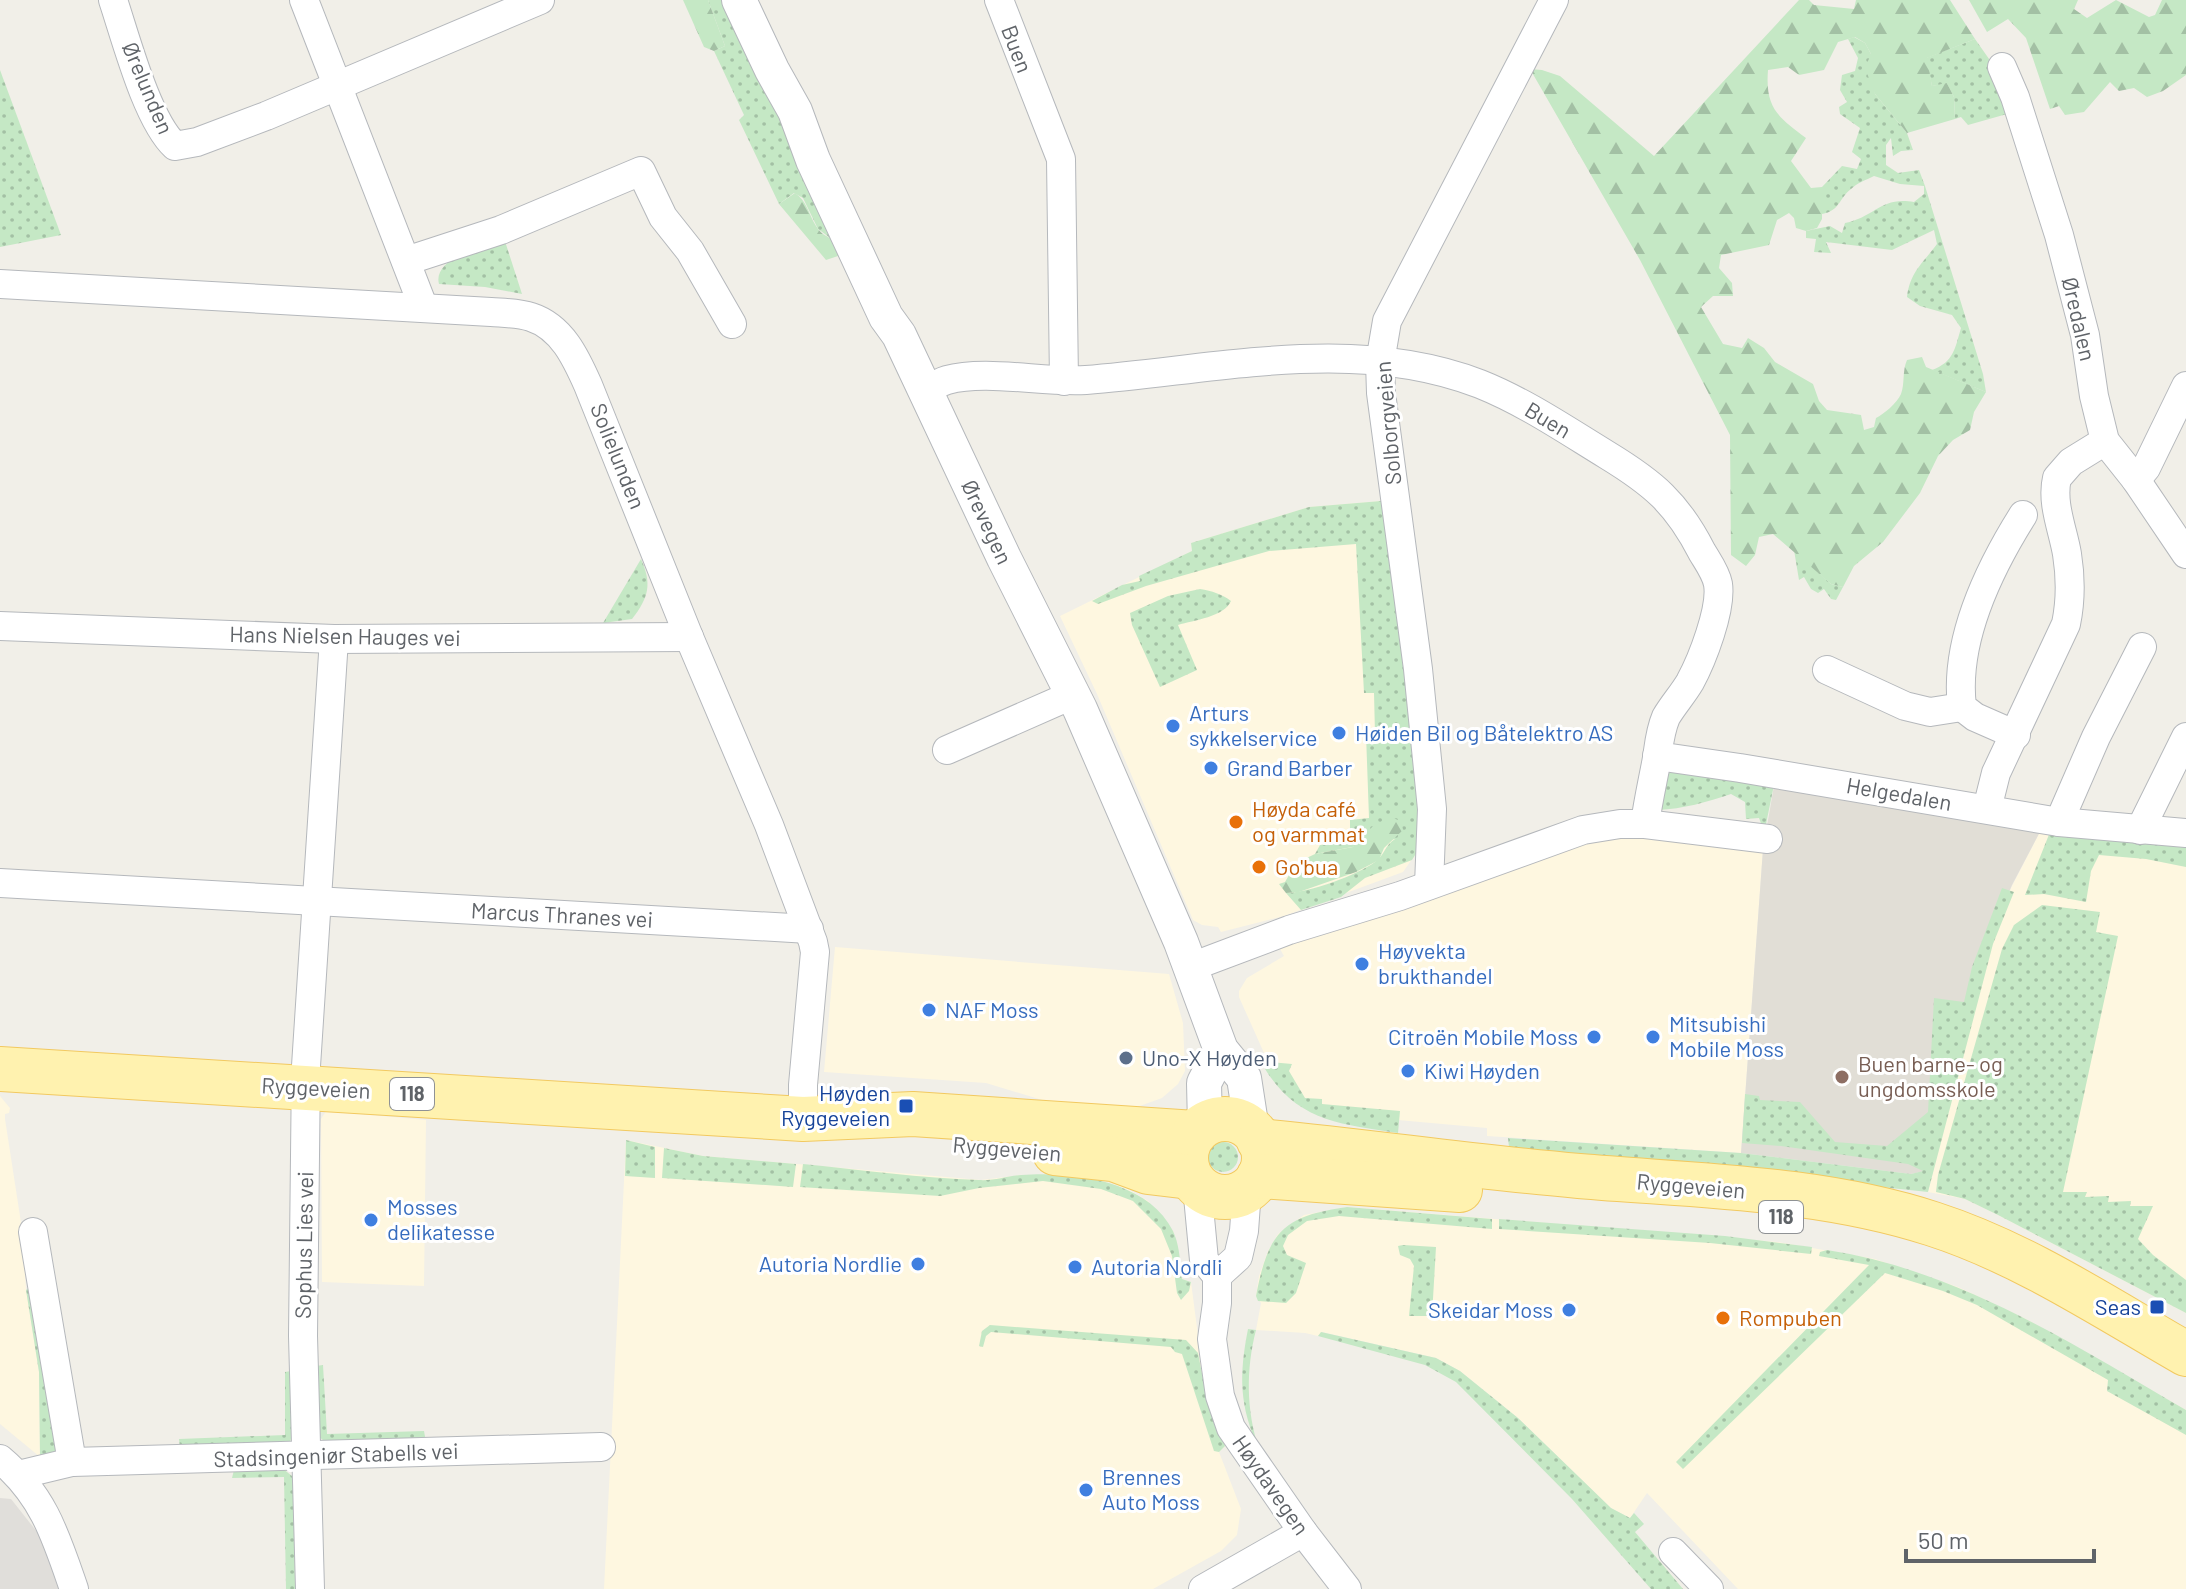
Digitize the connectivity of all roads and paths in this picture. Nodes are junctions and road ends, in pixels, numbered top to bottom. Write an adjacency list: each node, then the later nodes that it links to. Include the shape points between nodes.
1 (113, 0): 8 (street, Ørelunden, via 163,135 175,146)
2 (304, 0): 8 (street)
3 (540, 0): 8 (street)
4 (739, 0): 16 (street, Ørevegen, via 795,111 886,317)
5 (999, 0): 14 (street, Buen, via 1061,159)
6 (1554, 0): 13 (street, Solborgveien, via 1387,321)
7 (2002, 67): 17 (street, Øredalen, via 2059,235)
8 (337, 86): 9 (street)
9 (406, 261): 11 (street); 12 (street, via 501,230 641,171 663,217 690,251)
10 (0, 284): 11 (street, Solielunden)
11 (423, 306): 22 (street, Solielunden, via 530,317 547,325 573,351)
12 (732, 324)
13 (1380, 362): 14 (street, Buen, via 1251,361); 31 (street, Buen, via 1448,374 1512,398 1636,472 1688,524 1717,582 1718,595 1705,645 1691,680 1666,718); 39 (street, Solborgveien)
14 (1064, 381): 16 (street, Buen, via 977,376 947,380)
15 (2186, 386): 18 (street)
16 (926, 391): 26 (street, Ørevegen)
17 (2105, 441): 18 (street, Øredalen); 28 (street, via 2057,478 2071,598 2057,647)
18 (2136, 480): 20 (street, Øredalen)
19 (2023, 515): 27 (street, via 1975,609 1962,666)
20 (2186, 554)
21 (0, 626): 23 (street, Hans Nielsen Hauges vei)
22 (689, 637): 23 (street, Hans Nielsen Hauges vei); 41 (street, Solielunden)
23 (334, 639): 40 (street)
24 (2142, 647): 33 (street)
25 (1827, 670): 27 (street, via 1905,706 1930,712)
26 (1072, 695): 30 (street); 42 (street, Ørevegen)
27 (1962, 707): 28 (street)
28 (2016, 735): 32 (street, via 1996,773)
29 (2186, 737): 35 (street)
30 (947, 750)
31 (1657, 756): 32 (street, Helgedalen); 34 (street, Buen)
32 (1987, 809): 33 (street, Helgedalen)
33 (2059, 822): 35 (street, Helgedalen)
34 (1645, 824): 37 (street); 39 (street, via 1583,830)
35 (2140, 830): 36 (street, Helgedalen)
36 (2186, 833)
37 (1768, 839)
38 (0, 883): 40 (street, Marcus Thranes vei)
39 (1442, 886): 42 (street, via 1403,902 1289,930)
40 (315, 901): 41 (street, Marcus Thranes vei); 45 (street, Sophus Lies vei)
41 (809, 929): 46 (street, Solielunden, via 815,952 803,1085)
42 (1191, 967): 43 (street, Ørevegen)
43 (1221, 1050): 47 (street, via 1204,1083); 48 (street, Ørevegen, via 1244,1078)
44 (0, 1069): 45 (main road, Ryggeveien / 118)
45 (306, 1087): 46 (main road, Ryggeveien / 118); 55 (street, Sophus Lies vei)
46 (813, 1119): 47 (main road, Ryggeveien / 118, via 913,1114); 49 (main road, Ryggeveien / 118, via 921,1141 1113,1159)
47 (1200, 1129): 48 (main road, 118, via 1217,1120 1242,1123); 49 (main road, via 1186,1154)
48 (1254, 1159): 49 (main road, 118, via 1234,1196 1208,1194); 51 (street, via 1238,1257); 52 (main road, Ryggeveien / 118, via 1530,1172 1803,1195 1872,1208 1983,1243); 53 (main road, Ryggeveien / 118, via 1850,1228 1937,1251 2013,1283)
49 (1194, 1182): 51 (street, Høydavegen, via 1204,1260)
50 (33, 1232): 56 (street)
51 (1217, 1276): 58 (street, Høydavegen, via 1212,1339 1220,1396 1231,1428)
52 (2186, 1354)
53 (2186, 1380)
54 (601, 1447): 55 (street, Stadsingeniør Stabells vei)
55 (307, 1456): 56 (street, Stadsingeniør Stabells vei); 61 (street, Sophus Lies vei)
56 (72, 1462): 57 (street, Stadsingeniør Stabells vei)
57 (9, 1467): 60 (street, via 46,1513)
58 (1303, 1532): 62 (street); 63 (street, Høydavegen)
59 (1673, 1552): 64 (street)
60 (74, 1589)
61 (310, 1589)
62 (1203, 1589)
63 (1347, 1589)
64 (1709, 1589)

